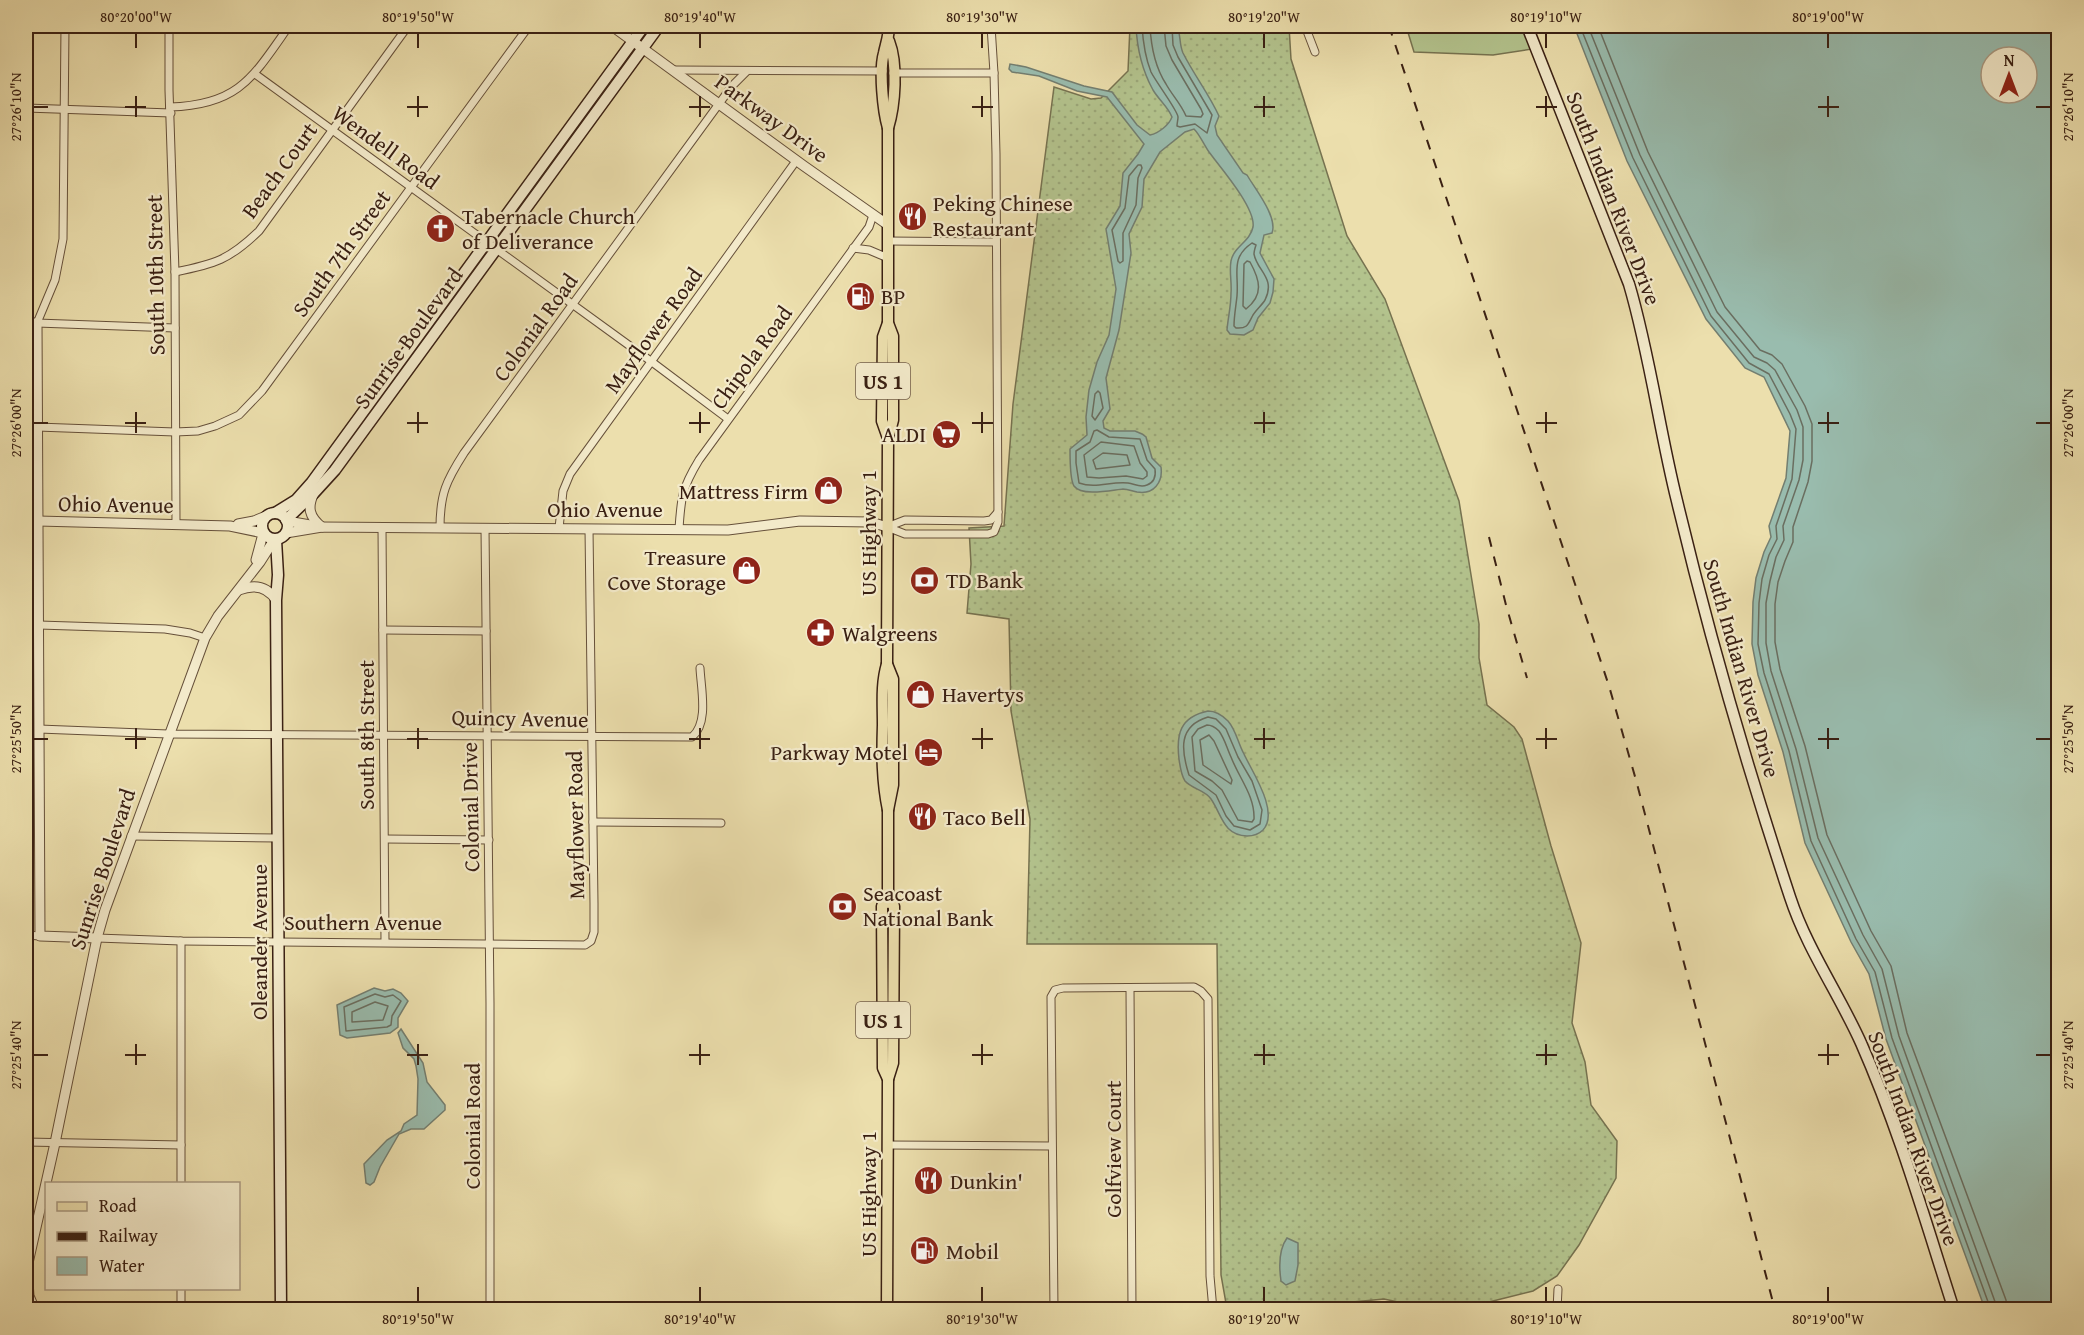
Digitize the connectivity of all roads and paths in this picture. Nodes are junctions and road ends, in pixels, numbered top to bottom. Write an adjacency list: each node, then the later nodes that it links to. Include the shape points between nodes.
1 (65, 26): 23 (street)
2 (169, 26): 24 (street, South 10th Street)
3 (289, 26): 20 (street)
4 (408, 26): 25 (street, Beach Court)
5 (529, 26): 27 (street, South 7th Street)
6 (612, 26): 13 (street, Parkway Drive)
7 (644, 26): 13 (main road, Sunrise Boulevard)
8 (659, 26): 14 (main road, Sunrise Boulevard)
9 (889, 26): 18 (main road, US Highway 1 / US 1, via 888,41 894,53)
10 (991, 26): 19 (street)
11 (1305, 26): 15 (street)
12 (1527, 26): 112 (main road, South Indian River Drive, via 1629,284 1690,559 1791,900 1803,933 1845,1008 1886,1102)
13 (633, 41): 14 (street, Parkway Drive); 32 (main road, Sunrise Boulevard)
14 (642, 48): 16 (street, Parkway Drive); 32 (main road, Sunrise Boulevard)
15 (1315, 52)
16 (674, 70): 17 (street); 21 (street, Parkway Drive)
17 (747, 71): 18 (street); 21 (street, Colonial Road)
18 (888, 72): 19 (street); 29 (main road, US Highway 1 / US 1, via 893,111 888,128)
19 (994, 73): 31 (street)
20 (255, 74): 24 (street, via 215,100); 25 (street, Wendell Road)
21 (720, 104): 26 (street, Parkway Drive); 36 (street, Colonial Road)
22 (26, 108): 23 (street)
23 (65, 109): 24 (street); 38 (street, via 63,239 55,280)
24 (170, 110): 35 (street, South 10th Street)
25 (332, 130): 27 (street, Wendell Road); 35 (street, Beach Court, via 259,231 239,250 222,261)
26 (796, 161): 28 (street, Parkway Drive); 40 (street, Mayflower Road)
27 (412, 187): 32 (street, Wendell Road); 43 (street, South 7th Street, via 262,391 239,415 198,431)
28 (873, 215): 29 (street, Parkway Drive); 33 (street, Chipola Road)
29 (888, 225): 30 (main road, US Highway 1 / US 1)
30 (888, 241): 31 (street); 34 (main road, US Highway 1 / US 1)
31 (996, 242): 45 (street)
32 (492, 246): 36 (street, Wendell Road); 44 (main road, Sunrise Boulevard, via 390,397); 46 (main road, Sunrise Boulevard, via 312,482 296,500)
33 (853, 248): 34 (street); 41 (street, Chipola Road)
34 (888, 258): 53 (main road, US Highway 1 / US 1, via 882,421 888,439)
35 (175, 272): 39 (street, South 10th Street)
36 (573, 305): 40 (street, Wendell Road); 54 (street, Colonial Road, via 454,469 441,498)
37 (26, 323): 38 (street)
38 (37, 323): 39 (street); 42 (street)
39 (175, 328): 43 (street, South 10th Street)
40 (652, 362): 41 (street, Wendell Road); 56 (street, Mayflower Road, via 570,474 562,491)
41 (728, 419): 58 (street, Chipola Road, via 687,478 680,501)
42 (37, 427): 43 (street, South 7th Street); 48 (street)
43 (175, 432): 49 (street, South 10th Street)
44 (315, 493): 47 (main road, Sunrise Boulevard); 51 (street, via 310,513)
45 (998, 512): 53 (street, Ohio Avenue, via 984,521 905,520); 53 (street, Ohio Avenue, via 997,528 988,534 905,534)
46 (271, 514): 47 (main road); 50 (street, Ohio Avenue); 59 (main road, via 262,522)
47 (287, 520): 51 (street, Ohio Avenue); 60 (main road)
48 (38, 521): 49 (street, Ohio Avenue); 66 (street)
49 (176, 525): 50 (street, Ohio Avenue)
50 (230, 526): 59 (street, Ohio Avenue)
51 (322, 527): 52 (street, Ohio Avenue); 60 (street, Ohio Avenue)
52 (382, 527): 54 (street, Ohio Avenue); 67 (street, South 8th Street)
53 (887, 527): 58 (street, Ohio Avenue, via 871,522 800,521 736,529); 94 (main road, US Highway 1 / US 1, via 888,664 883,679 882,785 888,810 888,901 894,906)
54 (440, 528): 55 (street, Ohio Avenue)
55 (485, 528): 56 (street, Ohio Avenue); 68 (street, Colonial Drive)
56 (559, 528): 57 (street, Ohio Avenue)
57 (589, 529): 58 (street, Ohio Avenue); 76 (street, Mayflower Road)
58 (679, 529)
59 (263, 533): 61 (main road); 62 (street, Sunrise Boulevard)
60 (286, 533): 61 (main road); 63 (main road, Oleander Avenue)
61 (275, 540): 62 (street, Sunrise Boulevard); 63 (main road, Oleander Avenue)
62 (253, 569): 64 (street, Sunrise Boulevard)
63 (278, 575): 65 (main road, Oleander Avenue)
64 (239, 590): 65 (street, via 261,587); 69 (street, Sunrise Boulevard)
65 (276, 600): 73 (main road, Oleander Avenue)
66 (39, 625): 69 (street, via 165,629); 71 (street)
67 (383, 630): 68 (street); 74 (street, South 8th Street)
68 (486, 631): 75 (street, Colonial Drive)
69 (205, 638): 72 (street, Sunrise Boulevard)
70 (700, 668): 76 (street, Quincy Avenue, via 702,720 692,737)
71 (39, 729): 72 (street, Quincy Avenue); 84 (street)
72 (168, 734): 73 (street, Quincy Avenue); 79 (street, Sunrise Boulevard)
73 (278, 734): 74 (street, Quincy Avenue); 80 (main road, Oleander Avenue)
74 (384, 734): 75 (street, Quincy Avenue); 81 (street, South 8th Street)
75 (488, 735): 76 (street, Quincy Avenue); 82 (street, Colonial Drive)
76 (592, 737): 77 (street, Mayflower Road)
77 (593, 822): 78 (street); 88 (street, Mayflower Road)
78 (721, 823)
79 (131, 836): 80 (street); 85 (street, Sunrise Boulevard)
80 (278, 838): 87 (main road, Oleander Avenue)
81 (385, 839): 82 (street); 89 (street, South 8th Street)
82 (489, 840): 90 (street, Colonial Drive)
83 (26, 935): 84 (street, Southern Avenue)
84 (40, 936): 85 (street, Southern Avenue)
85 (97, 938): 86 (street, Southern Avenue); 93 (street, Sunrise Boulevard)
86 (181, 941): 87 (street, Southern Avenue); 95 (street)
87 (279, 941): 89 (street, Southern Avenue); 105 (main road, Oleander Avenue)
88 (591, 941): 90 (street, Southern Avenue, via 585,945)
89 (385, 942): 90 (street, Southern Avenue)
90 (489, 942): 106 (street, Colonial Road)
91 (1130, 988): 96 (street, via 1055,990); 109 (street, Golfview Court); 110 (street, via 1194,987 1208,999)
92 (26, 1143): 93 (street)
93 (55, 1143): 95 (street); 97 (street, Sunrise Boulevard)
94 (888, 1144): 96 (street); 107 (main road, US Highway 1 / US 1)
95 (181, 1145): 98 (street)
96 (1052, 1146): 108 (street)
97 (46, 1182)
98 (181, 1182)
99 (45, 1185): 100 (street, Sunrise Boulevard)
100 (26, 1270): 103 (street, Sunrise Boulevard)
101 (1558, 1289): 111 (street)
102 (181, 1290): 104 (street)
103 (35, 1310)
104 (181, 1310)
105 (281, 1310)
106 (490, 1310)
107 (887, 1310)
108 (1054, 1310)
109 (1132, 1310)
110 (1213, 1310)
111 (1557, 1310)
112 (1954, 1310)

